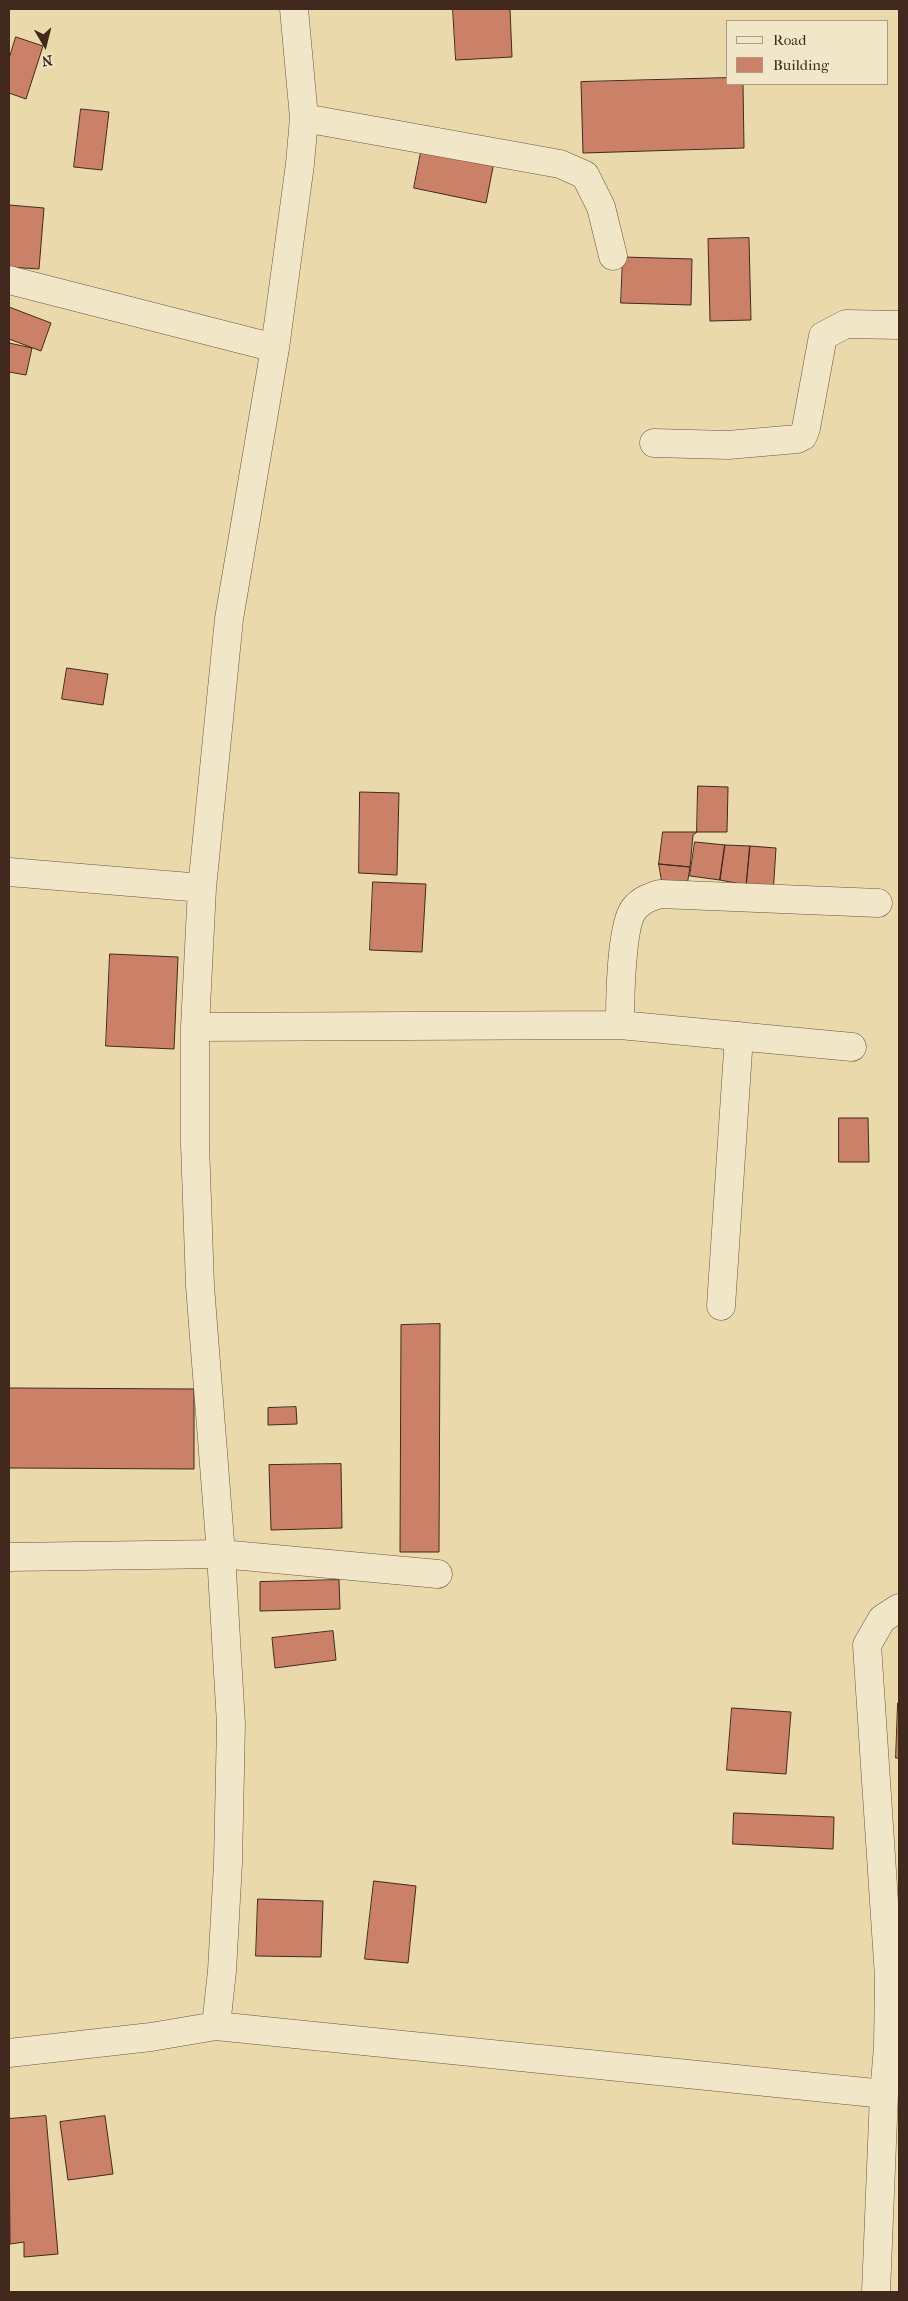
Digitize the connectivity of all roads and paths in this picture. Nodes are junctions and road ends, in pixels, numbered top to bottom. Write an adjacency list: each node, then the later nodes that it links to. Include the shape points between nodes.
1 (294, 9): 2 (street)
2 (304, 118): 3 (street, via 560,164 585,175 601,207); 6 (street)
3 (612, 256)
4 (9, 280): 6 (street)
5 (899, 324): 7 (street, via 846,324 823,336 806,428 803,436 797,439 728,445)
6 (275, 348): 9 (street, via 230,619)
7 (654, 443)
8 (9, 872): 9 (street)
9 (202, 888): 12 (street)
10 (878, 903): 11 (street, via 660,894 642,900 632,910 626,929)
11 (620, 1025): 12 (street); 13 (street)
12 (195, 1027): 16 (street, via 200,1286)
13 (739, 1036): 14 (street); 15 (street)
14 (852, 1047)
15 (721, 1306)
16 (221, 1554): 17 (street); 18 (street); 20 (street, via 231,1724 228,1863)
17 (9, 1557)
18 (438, 1574)
19 (899, 1608): 22 (street, via 882,1619 867,1646 888,1977)
20 (216, 2026): 21 (street); 22 (street)
21 (9, 2053)
22 (884, 2094): 23 (street)
23 (876, 2292)

